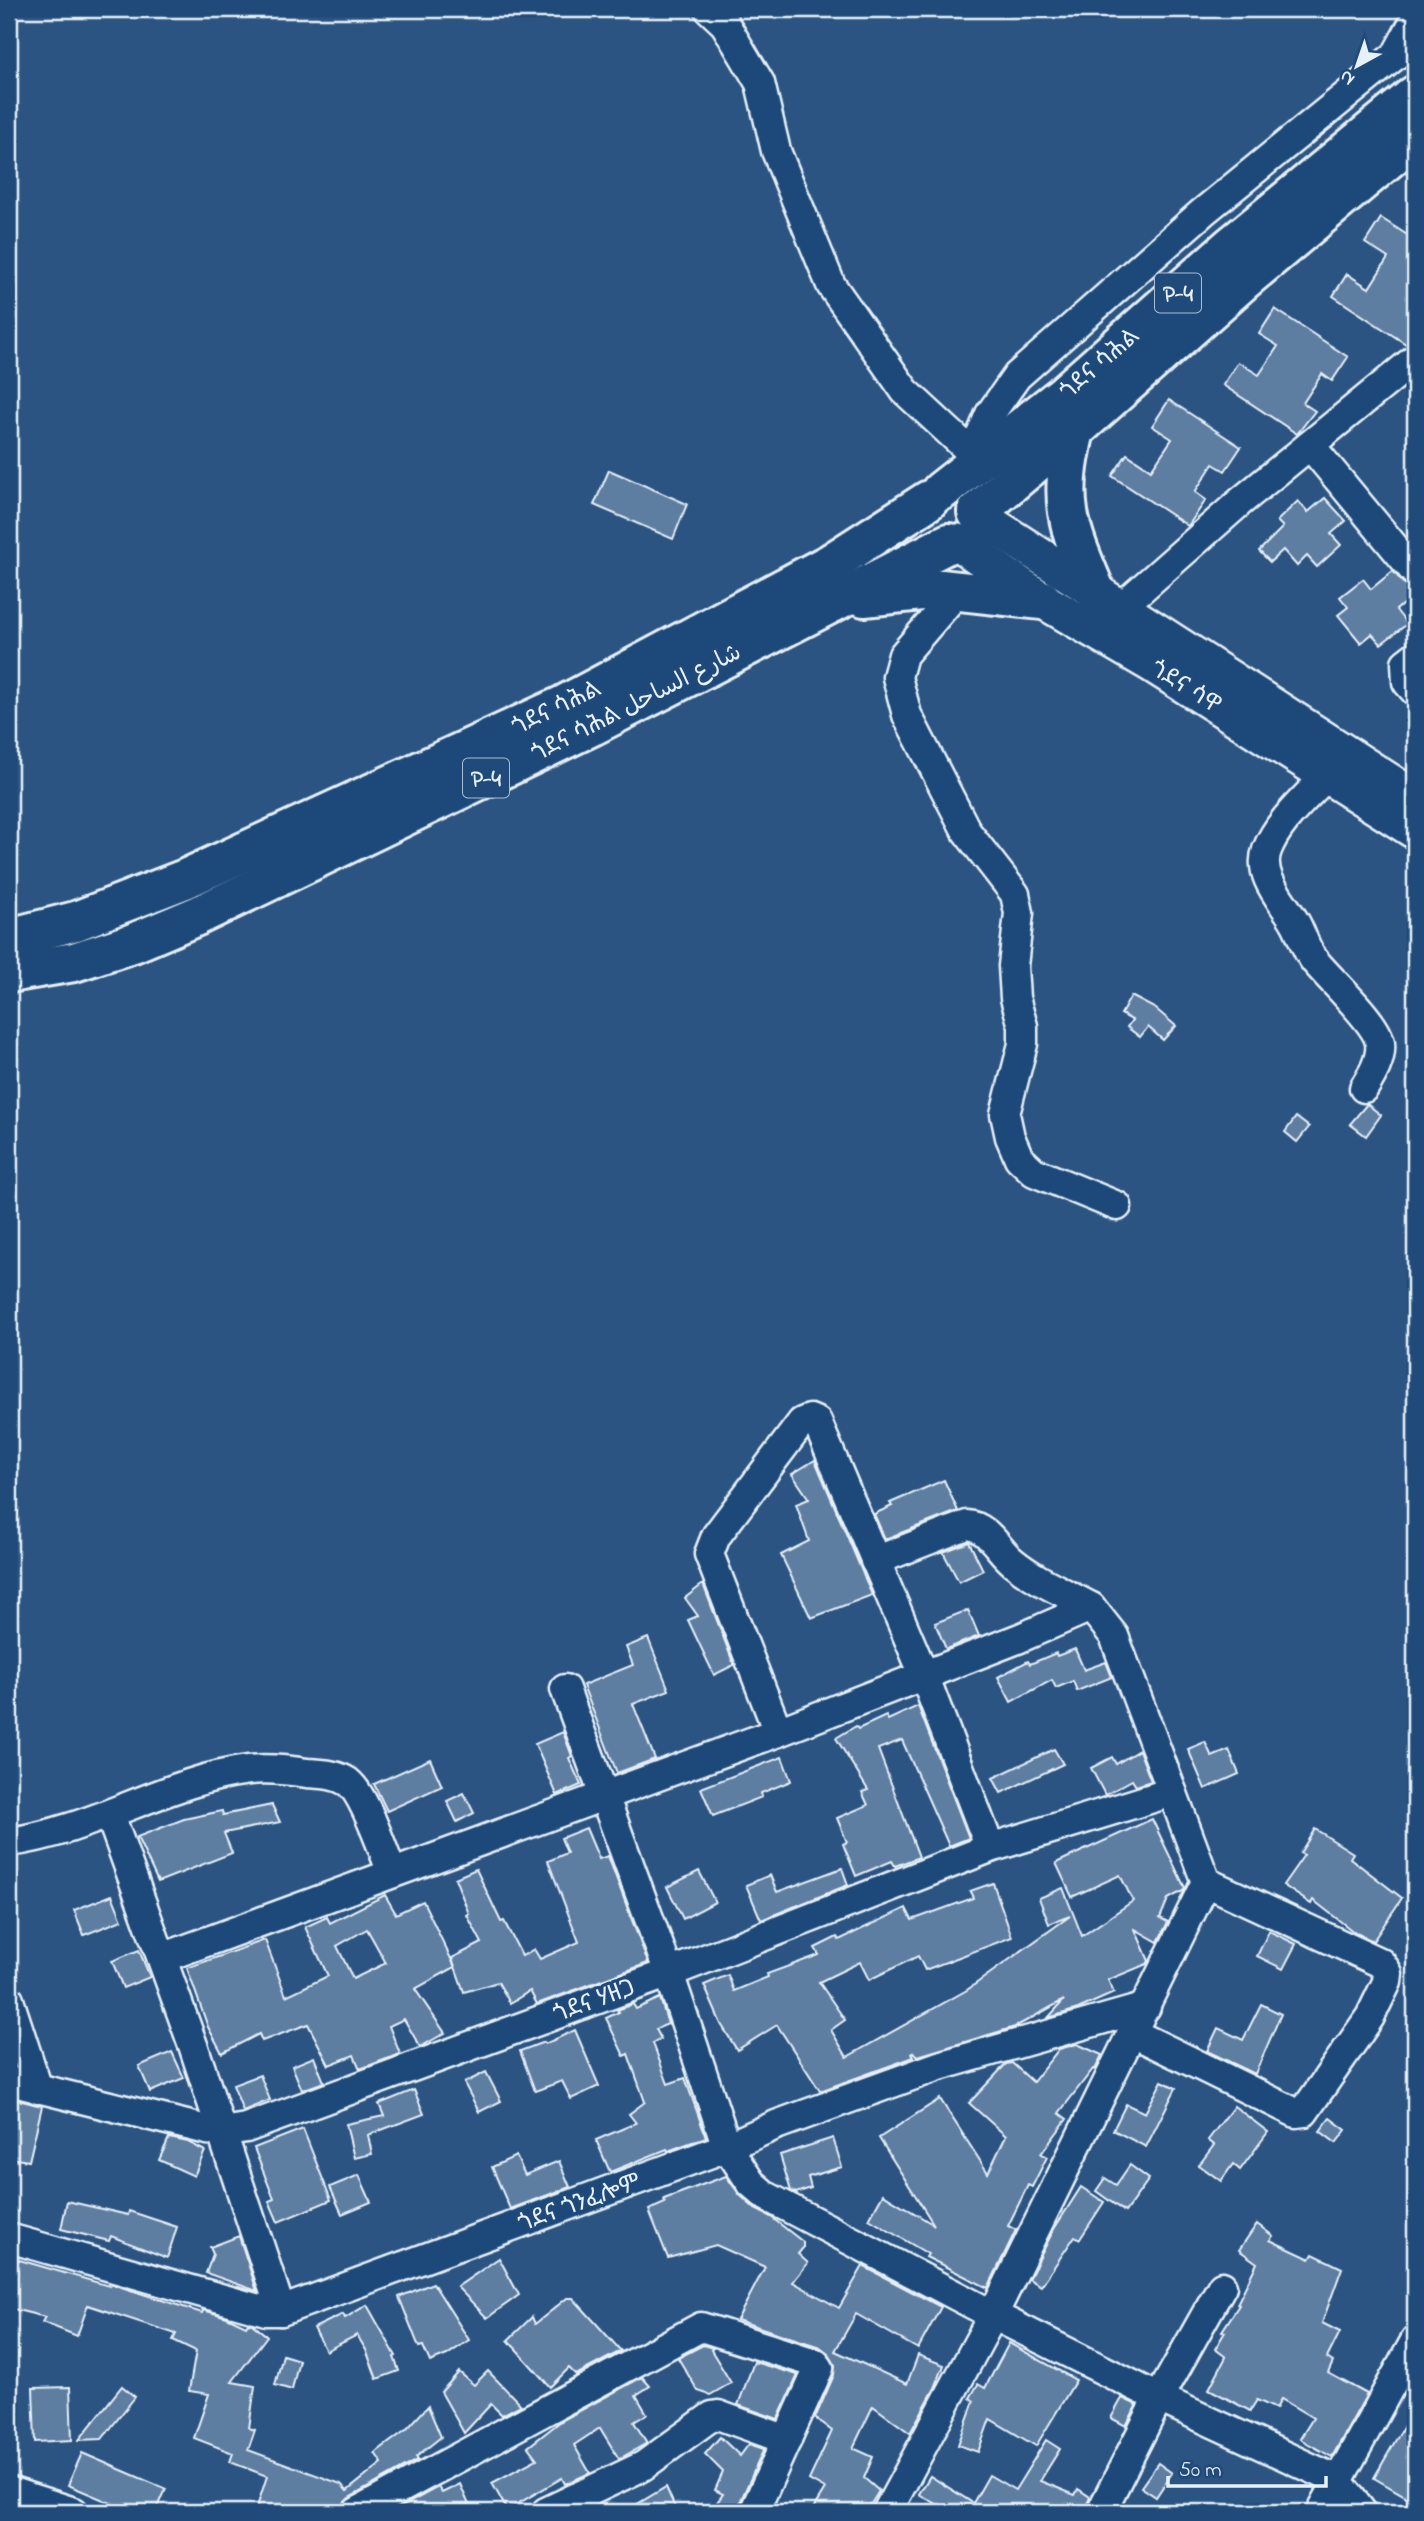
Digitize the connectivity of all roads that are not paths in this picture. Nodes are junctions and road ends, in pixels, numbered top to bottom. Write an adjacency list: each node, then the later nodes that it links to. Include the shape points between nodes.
1 (709, 9): 8 (street, via 725,24 760,83 776,151 831,285 905,391)
2 (1415, 20): 8 (street, via 1396,55 1203,212 1017,376)
3 (1415, 95): 8 (highway, ጎደና ሳሕል / P-4, via 1231,246 1063,395)
4 (1415, 137): 6 (highway, ጎደና ሳሕል / P-4, via 1241,282)
5 (1410, 376): 7 (street)
6 (1075, 430): 9 (highway, ጎደና ሳሕል / P-4); 12 (highway, via 1066,466 1066,509 1078,551)
7 (1310, 445): 10 (street); 12 (street)
8 (952, 479): 9 (highway, via 956,490 970,498); 15 (highway, ጎደና ሳሕል / P-4, via 831,563)
9 (965, 528): 12 (main road, ጎደና ሳዋ); 13 (highway, ጎደና ሳሕል شارع الساحل / P-4); 14 (main road, ጎደና ሳዋ)
10 (1415, 572)
11 (958, 591): 13 (highway); 14 (highway); 25 (street, via 903,655 897,677 907,715 967,832 1015,894 1019,913 1013,966 1023,1044 1005,1114 1010,1137 1019,1158 1034,1172)
12 (1108, 598): 20 (main road, ጎደና ሳዋ)
13 (838, 600): 15 (highway, ጎደና ሳሕል شارع الساحل / P-4)
14 (1042, 600): 19 (main road, ጎደና ሳዋ)
15 (778, 611): 18 (highway, ጎደና ሳሕል شارع الساحل / P-4)
16 (1415, 656): 17 (street, via 1406,663 1407,682)
17 (1415, 691)
18 (504, 751): 22 (highway, ጎደና ሳሕል / P-4, via 130,902); 23 (highway, ጎደና ሳሕል شارع الساحل / P-4, via 197,916 74,962)
19 (1327, 775): 21 (main road, ጎደና ሳዋ); 24 (street, via 1278,830 1266,852 1265,870 1311,957 1373,1026 1380,1044 1377,1066)
20 (1415, 797)
21 (1415, 831)
22 (9, 937)
23 (9, 973)
24 (1364, 1088)
25 (1117, 1206)
26 (875, 1561): 27 (street, via 967,1525 976,1526 1015,1564); 28 (street); 30 (street, via 817,1422 802,1422 716,1536 709,1554)
27 (1091, 1607): 28 (street); 31 (street, via 1114,1636)
28 (925, 1675): 30 (street); 35 (street)
29 (565, 1689): 32 (street)
30 (778, 1732): 32 (street)
31 (1172, 1792): 35 (street, ጎደና ሃዘጋ); 37 (street)
32 (605, 1794): 36 (street); 39 (street)
33 (110, 1815): 34 (street); 36 (street, via 204,1779 248,1770 337,1776 358,1794); 38 (street)
34 (9, 1842)
35 (990, 1848): 39 (street, ጎደና ሃዘጋ)
36 (392, 1873): 38 (street)
37 (1206, 1882): 41 (street); 42 (street, via 1381,1963 1388,1973 1387,1982 1370,2017 1304,2112 1296,2113)
38 (162, 1958): 45 (street)
39 (669, 1973): 45 (street, ጎደና ሃዘጋ, via 246,2128); 46 (street)
40 (9, 2000): 44 (street)
41 (1146, 2007): 42 (street); 46 (street, ጎደና ጎንፈሎም, via 939,2066)
42 (1133, 2033): 50 (street)
43 (9, 2081): 44 (street, ጎደና ሃዘጋ)
44 (38, 2090): 45 (street, ጎደና ሃዘጋ)
45 (222, 2132): 49 (street)
46 (727, 2147): 49 (street, ጎደና ጎንፈሎም); 50 (street, via 751,2183 766,2196)
47 (9, 2238): 49 (street, ጎደና ጎንፈሎም, via 266,2311)
48 (1222, 2286): 52 (street)
49 (281, 2311)
50 (993, 2315): 52 (street); 60 (street)
51 (1415, 2341): 54 (street)
52 (1159, 2398): 54 (street); 61 (street)
53 (787, 2440): 57 (street, via 819,2368 815,2363 697,2328); 58 (street, via 712,2416 643,2466); 59 (street)
54 (1337, 2480): 62 (street); 63 (street)
55 (9, 2491): 56 (street)
56 (74, 2512)
57 (357, 2512)
58 (546, 2512)
59 (754, 2512)
60 (887, 2512)
61 (1101, 2512)
62 (1321, 2512)
63 (1362, 2512)

